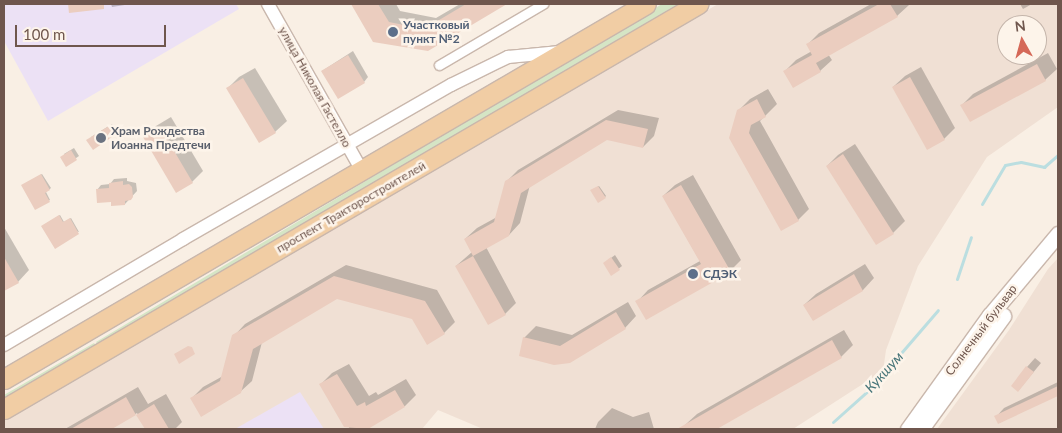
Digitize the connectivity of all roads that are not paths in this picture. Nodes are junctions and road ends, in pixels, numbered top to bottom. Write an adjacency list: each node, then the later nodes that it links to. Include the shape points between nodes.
1 (268, 4): 7 (street, улица Николая Гастелло)
2 (543, 4): 6 (street)
3 (646, 4): 5 (main road, проспект Тракторостроителей)
4 (698, 4): 13 (main road, проспект Тракторостроителей)
5 (564, 51): 7 (street, via 508,57 451,85); 8 (main road, проспект Тракторостроителей)
6 (439, 65)
7 (348, 146): 8 (street, улица Николая Гастелло); 11 (street)
8 (362, 171): 12 (main road, проспект Тракторостроителей)
9 (1058, 234): 14 (street, Солнечный бульвар, via 990,315)
10 (1058, 249): 14 (street, Солнечный бульвар)
11 (4, 345)
12 (4, 379)
13 (4, 409)
14 (924, 420): 15 (street, Солнечный бульвар)
15 (908, 429)

